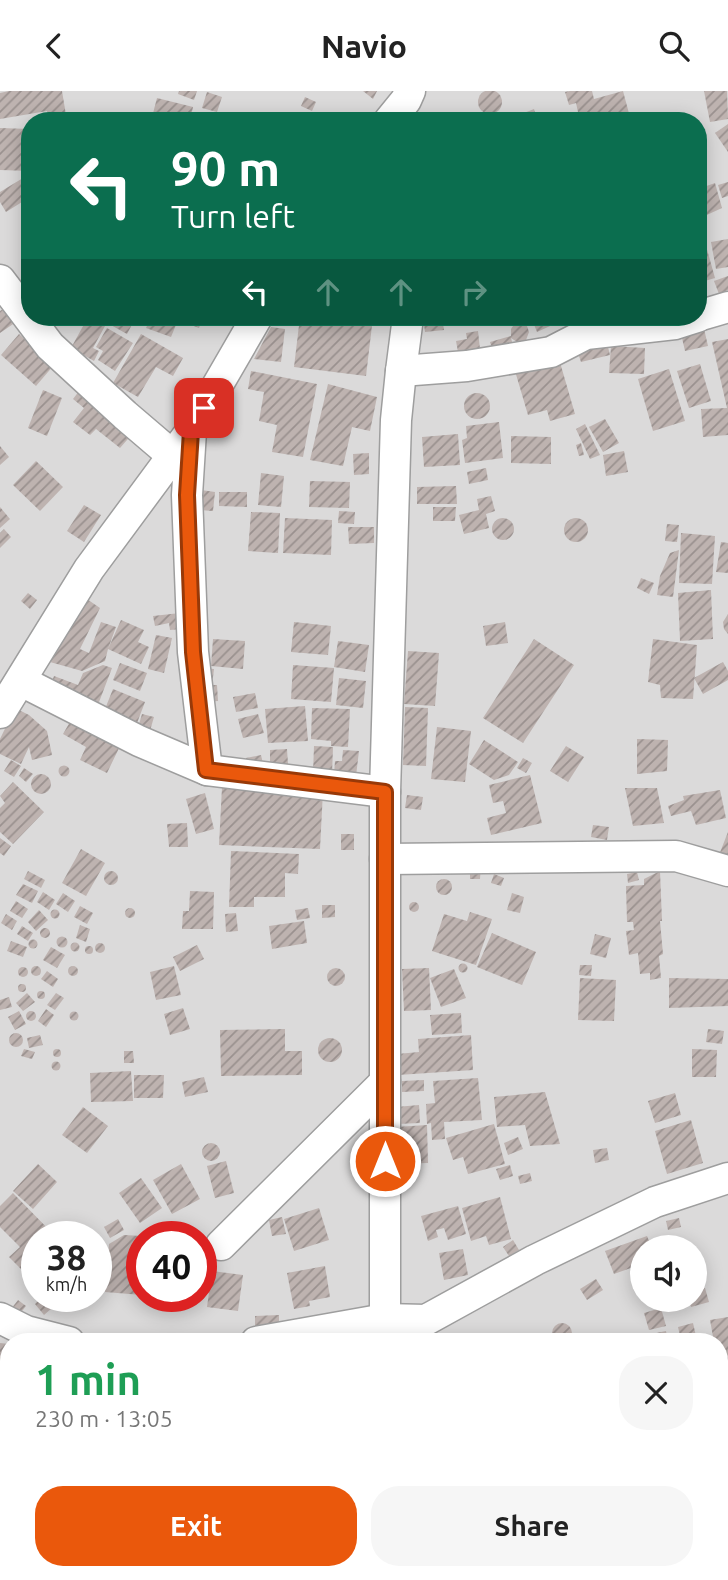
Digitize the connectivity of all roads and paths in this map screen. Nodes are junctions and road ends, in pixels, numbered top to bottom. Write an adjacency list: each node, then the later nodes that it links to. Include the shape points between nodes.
1 (0, 280): 3 (street)
2 (728, 307): 4 (street)
3 (21, 308)
4 (707, 314)
5 (35, 326): 11 (street, via 50,346)
6 (252, 326): 10 (street)
7 (407, 326): 9 (street)
8 (657, 326): 9 (street, via 586,334 551,352)
9 (401, 371): 14 (street)
10 (191, 431): 11 (street); 13 (street, via 187,495 192,639)
11 (173, 456): 12 (street, via 89,569)
12 (6, 701): 13 (street, via 139,741)
13 (206, 770): 14 (street)
14 (385, 792): 15 (street)
15 (385, 859): 16 (street, via 676,856); 17 (street)
16 (728, 871)
17 (385, 1082): 19 (street); 21 (street)
18 (728, 1178): 21 (street, via 654,1202 426,1320)
19 (221, 1245)
20 (0, 1318): 22 (street)
21 (385, 1331): 23 (street)
22 (34, 1333)
23 (362, 1333)

